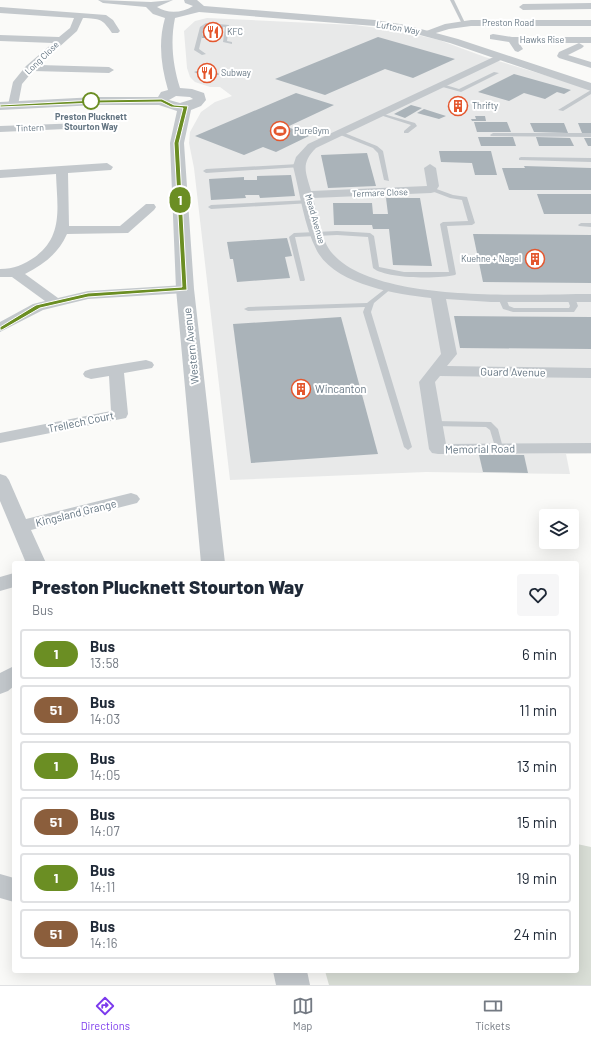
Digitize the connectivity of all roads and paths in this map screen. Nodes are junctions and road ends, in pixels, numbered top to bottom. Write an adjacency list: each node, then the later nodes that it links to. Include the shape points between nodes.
1 (104, 0): 6 (street)
2 (168, 0): 6 (street)
3 (186, 0): 9 (street, via 196,3)
4 (452, 0): 15 (lane)
5 (577, 3): 7 (street); 8 (street)
6 (153, 5): 11 (street, via 154,11)
7 (591, 6)
8 (522, 7)
9 (197, 9): 11 (street, Lufton Way, via 187,13); 17 (street, Lufton Way, via 375,23)
10 (0, 10): 12 (street)
11 (170, 14): 37 (street, via 166,42)
12 (79, 16): 16 (street, via 103,17 110,22); 20 (street, Long Close, via 74,29)
13 (565, 23): 14 (street, Preston Road); 15 (street, Preston Road); 24 (street, Hawks Rise)
14 (591, 23)
15 (464, 24): 17 (street, Preston Road)
16 (114, 31)
17 (426, 33): 28 (street, Lufton Way)
18 (493, 37): 21 (street, Hawks Rise)
19 (0, 38): 20 (street)
20 (60, 40): 31 (street, Long Close)
21 (512, 40): 24 (street, Hawks Rise); 25 (street, Hawks Rise)
22 (591, 40): 24 (street, Hawks Rise)
23 (230, 43): 27 (lane, via 226,42 228,26 206,24 202,27 196,49)
24 (576, 43): 26 (street, Hawks Rise); 30 (street, via 562,56)
25 (518, 49)
26 (591, 50)
27 (204, 54)
28 (500, 57): 35 (street); 36 (street, Lufton Way)
29 (116, 59): 31 (street, via 109,75)
30 (591, 65)
31 (30, 68): 34 (street, Long Close)
32 (496, 73): 35 (lane, via 459,91)
33 (6, 84): 34 (street)
34 (17, 84): 40 (street, Long Close)
35 (442, 86): 43 (street)
36 (591, 87)
37 (175, 92): 39 (street, via 166,95); 41 (street, via 192,93 201,98 195,104)
38 (591, 92): 42 (lane)
39 (162, 101): 40 (street, via 96,101); 41 (street, via 173,106)
40 (6, 106)
41 (185, 106): 71 (street, Western Avenue, via 177,143)
42 (560, 110)
43 (382, 114): 46 (lane, via 413,124 414,126); 47 (street)
44 (83, 126): 45 (street, Tintern)
45 (0, 129)
46 (406, 132)
47 (340, 133): 52 (street, via 312,146 299,161); 58 (lane, via 375,147 381,152)
48 (493, 135): 49 (lane)
49 (591, 135)
50 (521, 159): 51 (lane)
51 (591, 160)
52 (299, 166): 56 (lane); 60 (street, Mead Avenue)
53 (107, 167): 55 (street)
54 (430, 168): 59 (street, via 433,186)
55 (62, 170): 57 (street); 65 (street)
56 (206, 171)
57 (0, 174)
58 (387, 180)
59 (431, 189): 60 (street, Termare Close); 66 (lane, via 452,197 466,198 472,223 443,224 453,274 385,272 376,268 371,236 368,234)
60 (308, 199): 62 (lane); 66 (street, Mead Avenue)
61 (150, 207): 65 (street, via 123,230)
62 (211, 207)
63 (581, 225): 64 (lane)
64 (591, 225)
65 (63, 230): 68 (street, via 54,248 35,264)
66 (318, 233): 69 (lane, via 292,237); 70 (street, Mead Avenue, via 326,255 332,261 361,278)
67 (0, 273): 68 (street)
68 (15, 273): 74 (street)
69 (302, 280)
70 (390, 287): 72 (street, Mead Avenue); 75 (lane)
71 (185, 289): 74 (street, via 88,295); 92 (street, Western Avenue)
72 (438, 295): 73 (street, Mead Avenue); 80 (street, Memorial Road, via 449,354)
73 (591, 298)
74 (56, 302): 77 (street, via 38,306)
75 (370, 305): 76 (lane); 85 (lane, via 368,312)
76 (248, 309)
77 (0, 328)
78 (146, 366): 79 (street)
79 (116, 370): 82 (street); 84 (street, Trellech Court, via 120,414)
80 (435, 371): 81 (street, Guard Avenue); 83 (street, Memorial Road, via 427,382)
81 (591, 373)
82 (91, 374)
83 (434, 424): 86 (lane, via 488,424 494,429); 86 (street, Memorial Road, via 438,450)
84 (0, 438)
85 (408, 447)
86 (499, 448): 87 (street, Memorial Road)
87 (591, 448)
88 (1, 486): 90 (street)
89 (131, 499): 90 (street, Kingsland Grange)
90 (20, 527): 91 (street)
91 (35, 561)
92 (213, 561)
93 (12, 581): 94 (street)
94 (0, 584)
95 (12, 676): 96 (street)
96 (0, 685)
97 (0, 886): 98 (street)
98 (12, 889)
99 (290, 973): 100 (street)
100 (293, 985)

